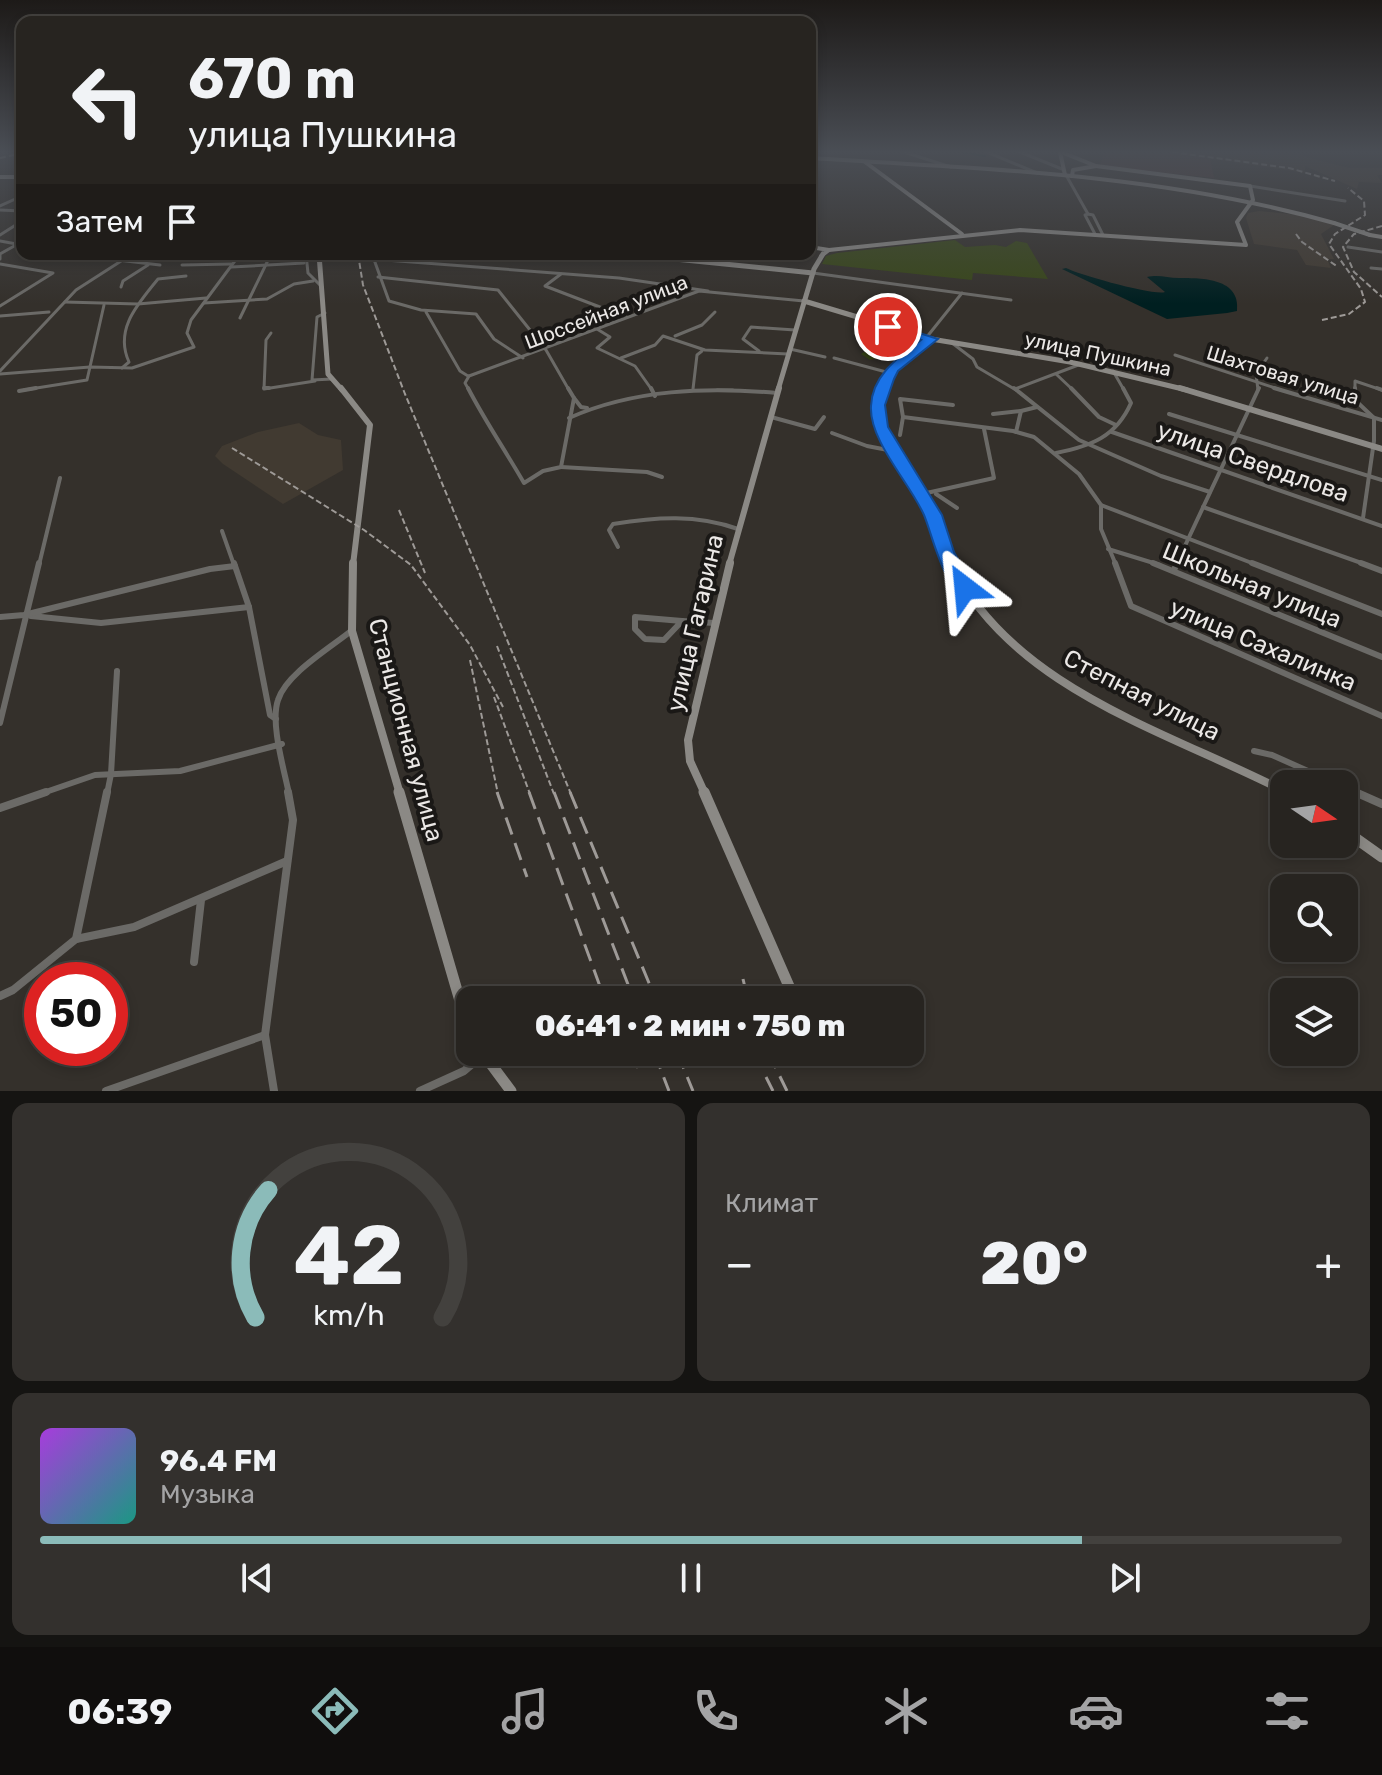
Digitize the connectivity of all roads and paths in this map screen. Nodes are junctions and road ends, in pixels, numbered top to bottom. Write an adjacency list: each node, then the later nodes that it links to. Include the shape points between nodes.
1 (920, 203): 6 (main road)
2 (1081, 203): 5 (street)
3 (1251, 203): 8 (main road, via 1237,222 1246,245)
4 (1263, 203): 9 (main road, bridge)
5 (1088, 214): 7 (street); 8 (street)
6 (962, 234): 7 (main road); 16 (main road)
7 (1095, 234): 8 (main road)
8 (1103, 235)
9 (1382, 237)
10 (0, 241): 11 (street)
11 (9, 243): 12 (street); 13 (street)
12 (16, 243)
13 (16, 245): 26 (street, via 0,254)
14 (1348, 247): 17 (street)
15 (816, 248): 16 (main road)
16 (829, 250): 37 (main road, улица Гагарина)
17 (1382, 252)
18 (110, 260): 27 (street)
19 (235, 260): 33 (street)
20 (268, 260): 30 (street)
21 (305, 260): 28 (street)
22 (320, 260): 42 (main road)
23 (373, 260): 39 (street)
24 (416, 260): 36 (street)
25 (697, 260): 37 (main road)
26 (0, 261): 53 (street, via 53,273)
27 (117, 261): 29 (street); 48 (street)
28 (304, 263): 30 (street); 40 (street)
29 (149, 264): 31 (street); 41 (street)
30 (266, 264): 33 (street); 46 (street)
31 (160, 265)
32 (182, 265): 33 (street)
33 (231, 265): 45 (street)
34 (1371, 268): 35 (street)
35 (1382, 269)
36 (561, 273): 43 (street); 59 (street, via 545,286)
37 (813, 273): 44 (street); 49 (main road, улица Гагарина)
38 (186, 276): 51 (street, via 158,279)
39 (378, 277): 55 (street, via 389,301); 67 (street, via 498,290)
40 (313, 281): 42 (street); 46 (street, via 294,282 278,296)
41 (121, 287)
42 (323, 287): 57 (main road)
43 (709, 291): 49 (street, Шоссейная улица); 59 (street, Шоссейная улица)
44 (963, 292): 47 (street); 65 (street)
45 (207, 298): 50 (street); 51 (street)
46 (249, 300): 50 (street); 60 (street)
47 (1011, 300)
48 (63, 301): 52 (street); 54 (street)
49 (804, 301): 62 (main road, улица Гагарина); 65 (main road, улица Пушкина)
50 (204, 303): 79 (street, via 187,333 194,347)
51 (138, 304): 52 (street); 79 (street, via 122,332 129,362)
52 (104, 305): 78 (street)
53 (0, 306)
54 (50, 312): 58 (street); 81 (street)
55 (425, 312): 73 (street, via 476,314 494,339); 84 (street, via 460,371)
56 (715, 312): 64 (street, via 702,325)
57 (325, 313): 85 (main road); 86 (street, via 317,317)
58 (0, 316)
59 (626, 317): 61 (street, Шоссейная улица)
60 (240, 318)
61 (597, 329): 67 (street, Шоссейная улица); 74 (street, via 610,337 597,348)
62 (795, 330): 69 (street, via 749,328 743,339); 70 (main road, улица Гагарина)
63 (271, 333): 86 (street, via 266,340 264,389)
64 (674, 336): 68 (street); 74 (street, via 663,336 655,345)
65 (928, 338): 66 (main road, улица Пушкина); 82 (main road)
66 (951, 342): 77 (main road, улица Пушкина); 89 (street, via 988,375)
67 (546, 350): 73 (street, Шоссейная улица); 94 (street)
68 (702, 351): 69 (street); 88 (street)
69 (759, 351): 70 (street)
70 (789, 352): 72 (street); 92 (main road, улица Гагарина)
71 (1175, 355): 87 (street, Шахтовая улица)
72 (825, 357)
73 (523, 358): 84 (street, Шоссейная улица)
74 (621, 358): 93 (street, via 645,376)
75 (834, 358): 82 (street)
76 (1267, 358): 87 (street, via 1256,374)
77 (1082, 364): 80 (main road, улица Пушкина); 83 (street)
78 (90, 367): 79 (street); 81 (street); 91 (street, via 87,380)
79 (121, 369)
80 (1113, 370): 98 (main road, улица Пушкина); 108 (street, via 1131,403)
81 (0, 373)
82 (890, 373): 118 (main road, Степная улица, via 878,405)
83 (1056, 374): 89 (street); 108 (street, via 1085,399 1097,418)
84 (469, 376): 120 (street, via 465,383 473,403 524,483)
85 (332, 379): 86 (street); 148 (main road, Станционная улица, via 370,425 351,580)
86 (315, 381)
87 (1257, 383): 98 (street); 106 (street, Шахтовая улица)
88 (693, 389): 92 (street); 93 (street)
89 (1015, 389): 96 (street)
90 (1382, 390): 106 (street, via 1355,381 1356,401)
91 (19, 391)
92 (777, 393): 102 (main road, улица Гагарина)
93 (655, 396): 97 (street)
94 (574, 398): 97 (street); 105 (street)
95 (953, 405): 104 (street, via 900,399)
96 (1038, 407): 99 (street); 115 (street)
97 (587, 408): 105 (street)
98 (1249, 409): 114 (street); 116 (main road, улица Пушкина)
99 (1021, 411): 100 (street); 110 (street)
100 (993, 414)
101 (1169, 414): 114 (street)
102 (771, 417): 103 (street, via 815,429); 134 (main road, улица Гагарина)
103 (824, 417)
104 (903, 417): 109 (street); 113 (street)
105 (568, 418): 120 (street)
106 (1374, 418): 107 (street, Шахтовая улица); 116 (street)
107 (1382, 420)
108 (1117, 426): 111 (street)
109 (984, 429): 110 (street); 127 (street, via 994,478)
110 (1014, 431): 119 (street, via 1034,437)
111 (1112, 432): 115 (street); 121 (street, улица Свердлова)
112 (832, 433): 118 (street)
113 (900, 435)
114 (1237, 435): 121 (street); 122 (street)
115 (1093, 445): 119 (street); 126 (street)
116 (1372, 446): 117 (main road, улица Пушкина); 122 (street)
117 (1382, 449)
118 (893, 451): 128 (main road, Степная улица)
119 (1055, 453): 129 (street, via 1079,474)
120 (561, 467): 123 (street)
121 (1221, 470): 126 (street); 132 (street, улица Свердлова)
122 (1369, 476): 125 (street); 132 (street)
123 (662, 477)
124 (60, 478): 144 (street)
125 (1382, 480)
126 (1210, 492): 130 (street)
127 (935, 493): 128 (street); 131 (street)
128 (922, 494): 158 (main road, Степная улица, via 965,588 995,626 1046,669 1130,717)
129 (1101, 505): 136 (street); 138 (street, via 1099,525)
130 (1203, 507): 136 (street); 141 (street)
131 (957, 508)
132 (1363, 518): 133 (street, улица Свердлова)
133 (1382, 526)
134 (738, 529): 137 (street, via 706,517 647,518 613,524 609,530); 147 (main road, улица Гагарина)
135 (222, 531): 139 (street)
136 (1189, 538): 140 (street); 143 (street)
137 (618, 547)
138 (1107, 548): 140 (street, Школьная улица); 151 (street, улица Сахалинка, via 1131,606)
139 (235, 566): 142 (street); 144 (street)
140 (1174, 570): 149 (street, Школьная улица)
141 (1382, 571)
142 (249, 607): 144 (street, via 101,623); 152 (street, via 270,715)
143 (1382, 614)
144 (24, 615): 145 (street); 153 (street)
145 (0, 617)
146 (683, 619): 146 (street, via 635,617 635,629 645,639 664,640); 147 (street)
147 (714, 623): 168 (main road, улица Гагарина, via 688,740 690,761)
148 (352, 631): 152 (street, via 289,681 278,700); 169 (main road, Станционная улица)
149 (1382, 657)
150 (117, 671): 157 (street)
151 (1382, 716)
152 (276, 719): 154 (street)
153 (0, 723)
154 (282, 744): 157 (street, via 180,771); 164 (street, via 293,820)
155 (1254, 751): 156 (street)
156 (1306, 770)
157 (111, 774): 161 (street); 166 (street)
158 (1270, 783)
159 (1358, 793): 160 (street)
160 (1382, 804)
161 (0, 808)
162 (1358, 840): 163 (main road)
163 (1382, 857)
164 (288, 861): 165 (street); 171 (street)
165 (201, 900): 166 (street, via 134,927); 167 (street)
166 (76, 939): 170 (street)
167 (194, 962)
168 (789, 986)
169 (456, 987)
170 (0, 996)
171 (265, 1035): 174 (street); 175 (street)
172 (469, 1066): 176 (street)
173 (493, 1066): 177 (main road)
174 (106, 1091)
175 (274, 1091)
176 (420, 1091)
177 (511, 1091)

